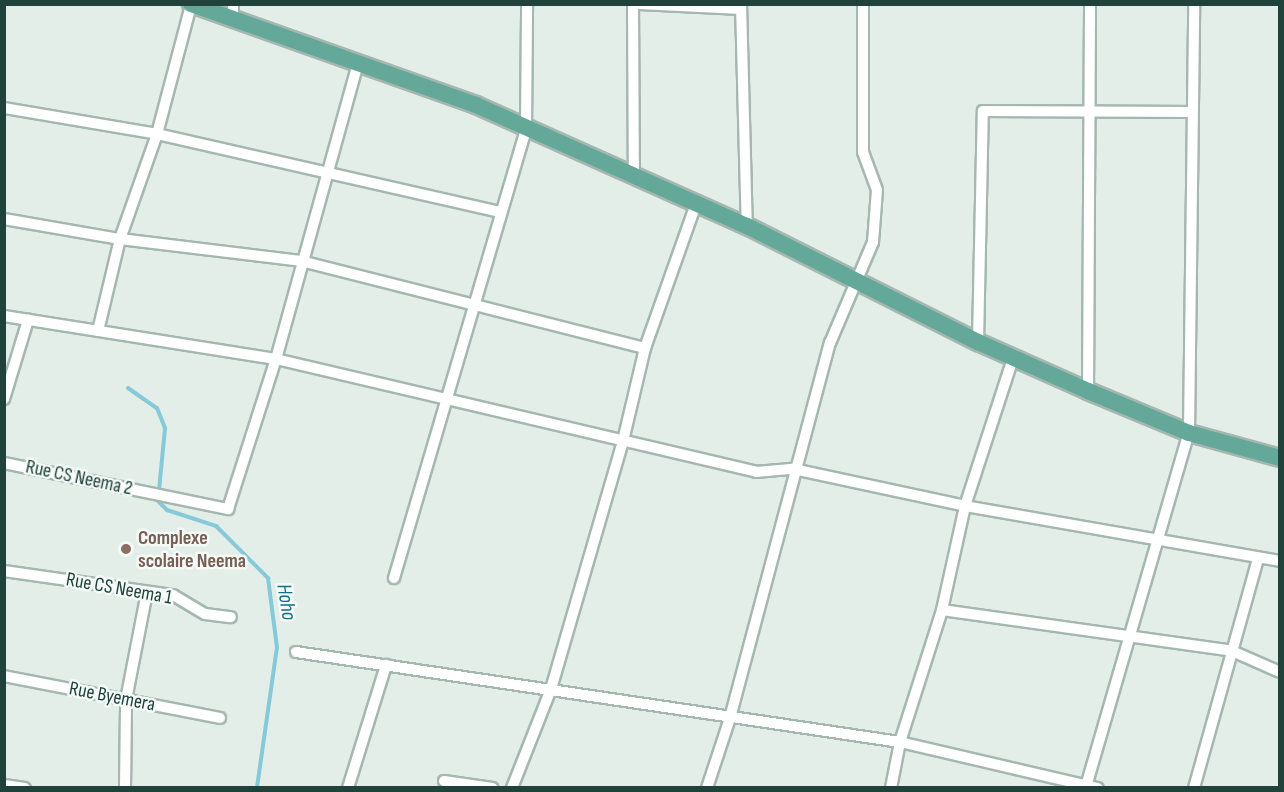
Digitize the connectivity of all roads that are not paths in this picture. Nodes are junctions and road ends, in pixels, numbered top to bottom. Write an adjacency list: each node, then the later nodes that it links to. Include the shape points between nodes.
1 (527, 4): 14 (street)
2 (633, 4): 17 (street)
3 (639, 4): 8 (street)
4 (863, 4): 24 (street, via 863,152 877,190 873,242)
5 (1090, 4): 12 (street)
6 (1194, 4): 13 (street)
7 (191, 5): 9 (main road); 15 (street)
8 (741, 7): 21 (street)
9 (233, 11): 10 (main road)
10 (358, 63): 14 (main road, via 476,105); 16 (street)
11 (4, 108): 15 (street)
12 (1089, 111): 13 (street); 29 (street, via 983,111); 33 (street)
13 (1192, 112): 36 (street)
14 (526, 129): 17 (main road); 19 (street)
15 (157, 134): 16 (street); 22 (street)
16 (330, 171): 19 (street); 23 (street)
17 (634, 175): 18 (main road)
18 (696, 204): 21 (main road); 30 (street)
19 (501, 212): 25 (street)
20 (4, 219): 22 (street)
21 (747, 226): 24 (main road)
22 (120, 239): 23 (street); 28 (street)
23 (301, 261): 25 (street); 32 (street)
24 (857, 283): 29 (main road); 40 (street, via 830,343)
25 (473, 304): 30 (street); 34 (street)
26 (4, 316): 27 (street)
27 (28, 320): 28 (street); 35 (street)
28 (98, 331): 32 (street)
29 (978, 342): 31 (main road)
30 (645, 348): 37 (street)
31 (1013, 358): 33 (main road); 41 (street)
32 (276, 359): 34 (street); 39 (street, Rue CS Neema 2, via 228,509)
33 (1088, 391): 36 (main road)
34 (446, 398): 37 (street); 46 (street)
35 (4, 399)
36 (1189, 433): 38 (main road); 42 (street)
37 (623, 441): 40 (street, via 756,472); 56 (street)
38 (1280, 458)
39 (4, 463)
40 (793, 469): 41 (street); 59 (street)
41 (965, 507): 42 (street); 48 (street)
42 (1156, 539): 43 (street); 50 (street)
43 (1258, 559): 44 (street); 51 (street)
44 (1280, 561)
45 (4, 571): 47 (street, Rue CS Neema 1)
46 (394, 578)
47 (147, 592): 49 (street, Rue CS Neema 1, via 173,595 205,614); 57 (street)
48 (942, 610): 50 (street); 60 (street)
49 (231, 617)
50 (1128, 637): 51 (street); 62 (street)
51 (1232, 651): 54 (street); 72 (street)
52 (296, 652): 53 (street)
53 (386, 665): 56 (street); 66 (street)
54 (1280, 672)
55 (4, 676): 57 (street, Rue Byemera)
56 (551, 689): 59 (street); 68 (street)
57 (126, 700): 58 (street, Rue Byemera); 65 (street)
58 (220, 718)
59 (730, 718): 60 (street); 69 (street)
60 (900, 742): 62 (street); 70 (street)
61 (444, 781): 67 (street)
62 (1087, 783): 71 (street)
63 (4, 784): 64 (street)
64 (25, 788)
65 (125, 788)
66 (348, 788)
67 (493, 788)
68 (512, 788)
69 (707, 788)
70 (891, 788)
71 (1098, 788)
72 (1194, 788)

